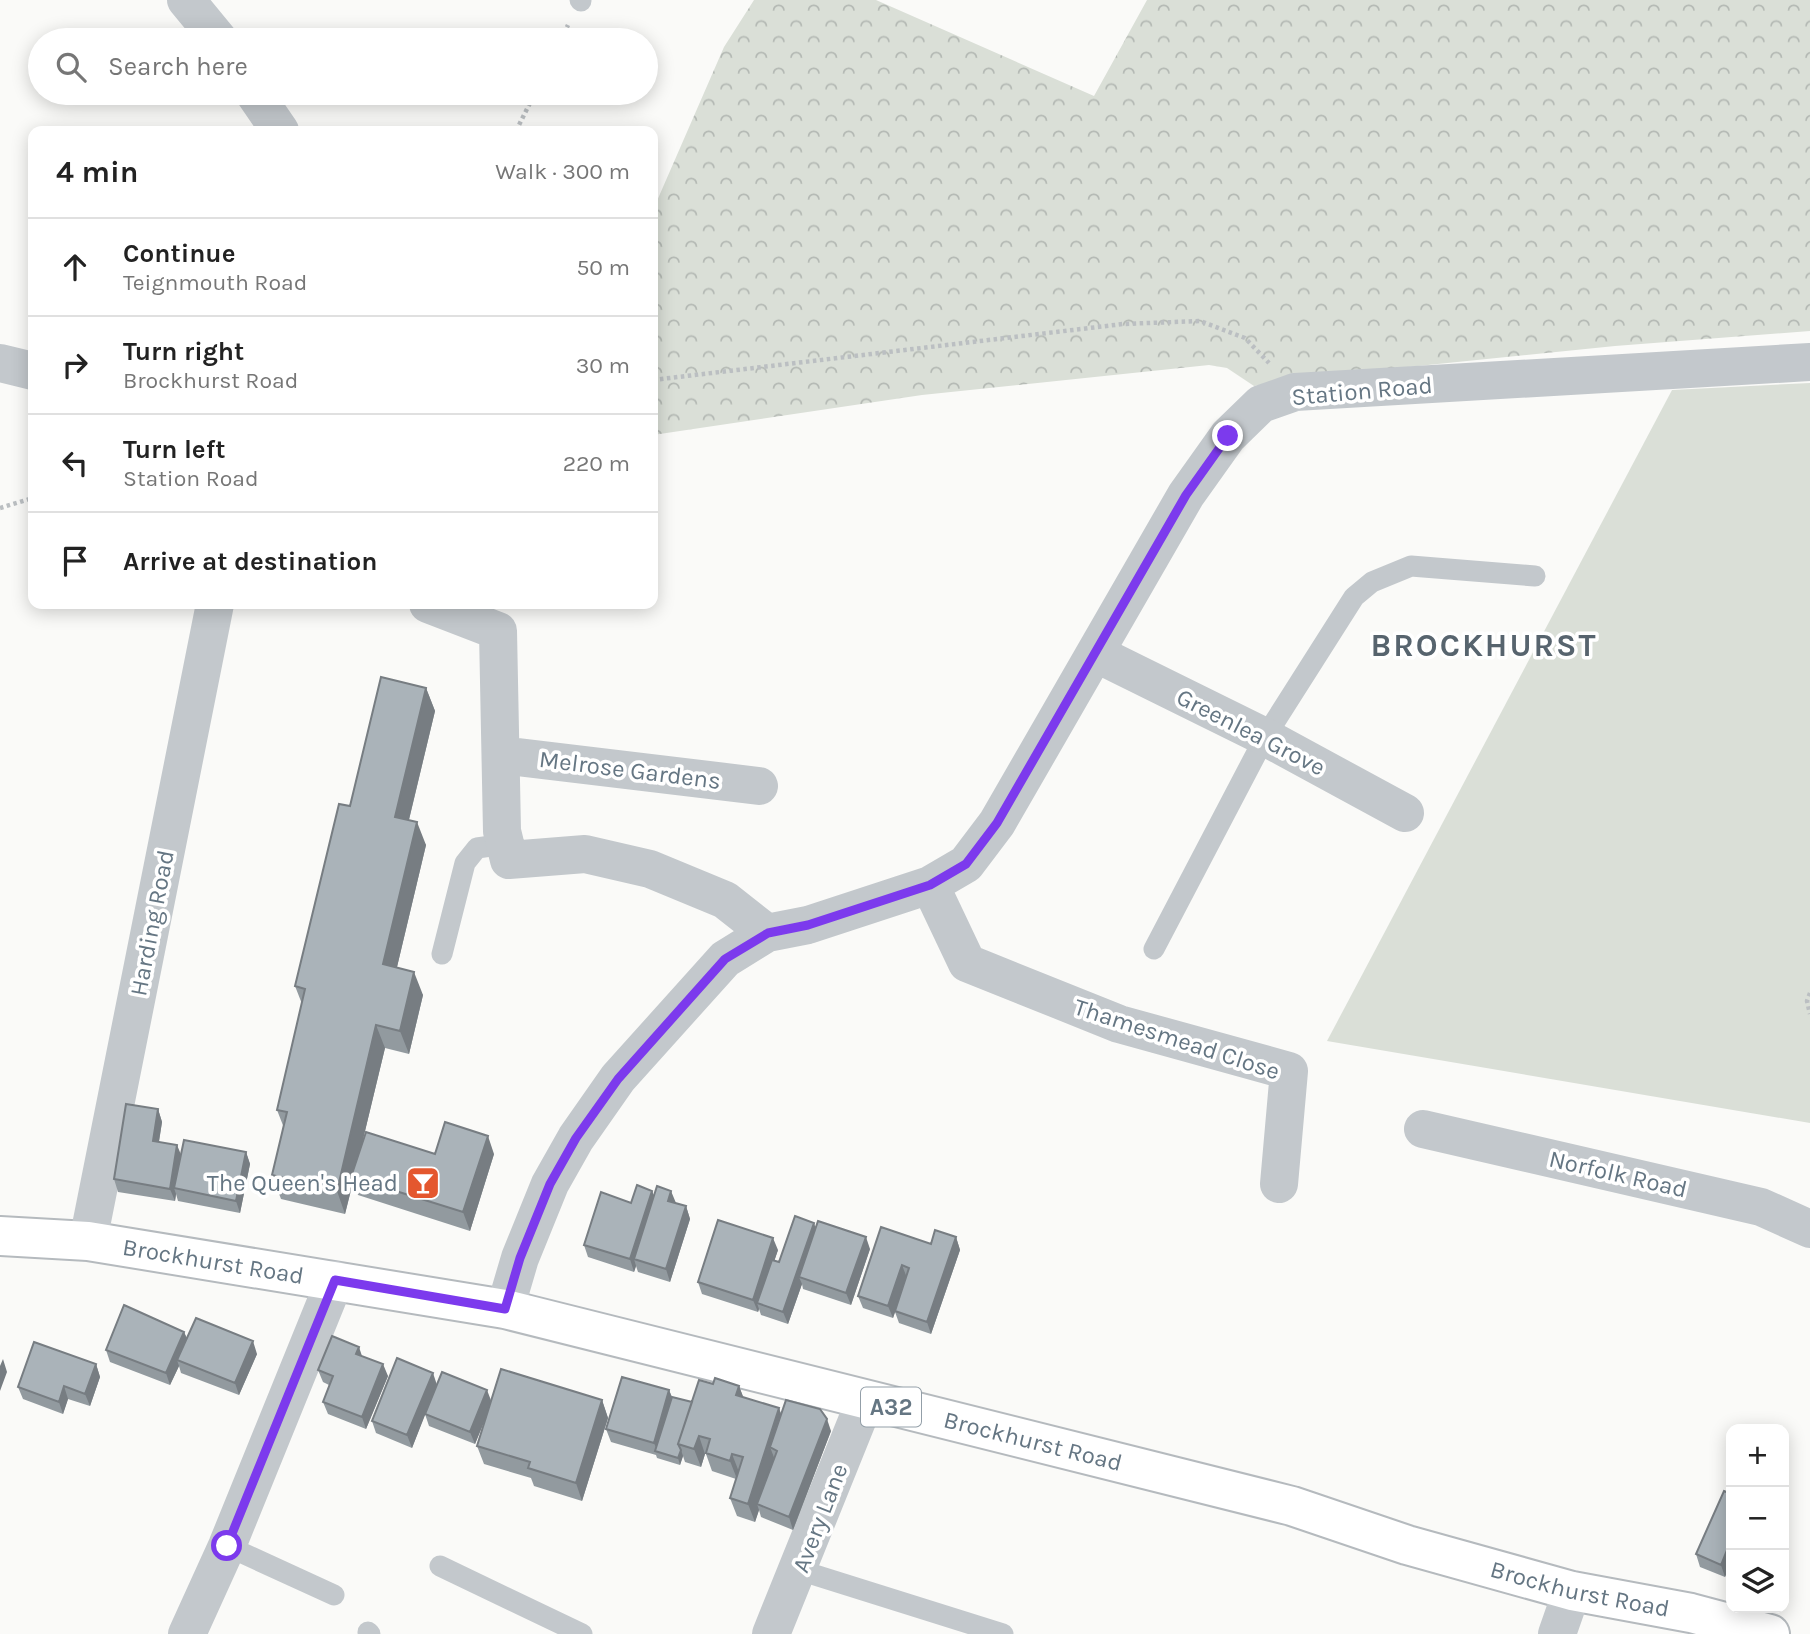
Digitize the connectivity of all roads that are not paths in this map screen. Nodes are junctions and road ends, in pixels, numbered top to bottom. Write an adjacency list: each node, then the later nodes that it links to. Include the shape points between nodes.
1 (186, 0): 2 (street)
2 (209, 28)
3 (262, 105): 4 (street)
4 (276, 126)
5 (1810, 362): 11 (street, Station Road, via 1296,392 1261,404 1228,436 1186,495)
6 (0, 363): 7 (street)
7 (28, 369)
8 (1535, 576): 12 (lane, via 1411,566 1372,582 1354,597)
9 (214, 609): 25 (street, Harding Road)
10 (441, 609): 13 (street, Melrose Gardens, via 498,631)
11 (1097, 654): 12 (street, Greenlea Grove); 17 (street, Station Road, via 997,823 966,864)
12 (1265, 737): 15 (street, Greenlea Grove); 19 (lane)
13 (501, 755): 14 (street, Melrose Gardens); 16 (street, Melrose Gardens)
14 (759, 786)
15 (1405, 813)
16 (505, 844): 18 (street, via 509,860 585,854 650,869 725,900); 20 (lane, via 477,848 465,863)
17 (930, 885): 18 (street, Station Road, via 808,925); 22 (street, Thamesmead Close, via 967,963 1119,1024 1289,1071)
18 (768, 933): 27 (street, Station Road, via 725,959 693,993 618,1079 576,1138 545,1196)
19 (1154, 949)
20 (442, 954)
21 (1423, 1129): 23 (street, Norfolk Road, via 1761,1207)
22 (1279, 1184)
23 (1810, 1229)
24 (0, 1236): 25 (main road, Brockhurst Road / A32)
25 (88, 1241): 26 (main road, Brockhurst Road / A32)
26 (335, 1280): 27 (main road, Brockhurst Road / A32); 29 (street)
27 (505, 1309): 28 (main road, Brockhurst Road / A32)
28 (866, 1401): 31 (street, Avery Lane); 32 (main road, Brockhurst Road / A32, via 1292,1506 1407,1545)
29 (227, 1546): 33 (lane); 34 (street)
30 (440, 1566): 35 (lane)
31 (800, 1570): 36 (street, Avery Lane); 37 (lane)
32 (1572, 1591): 38 (street); 39 (main road, Brockhurst Road / A32, via 1691,1613)
33 (334, 1595)
34 (187, 1634)
35 (582, 1634)
36 (771, 1634)
37 (1003, 1634)
38 (1557, 1634)
39 (1770, 1634)

